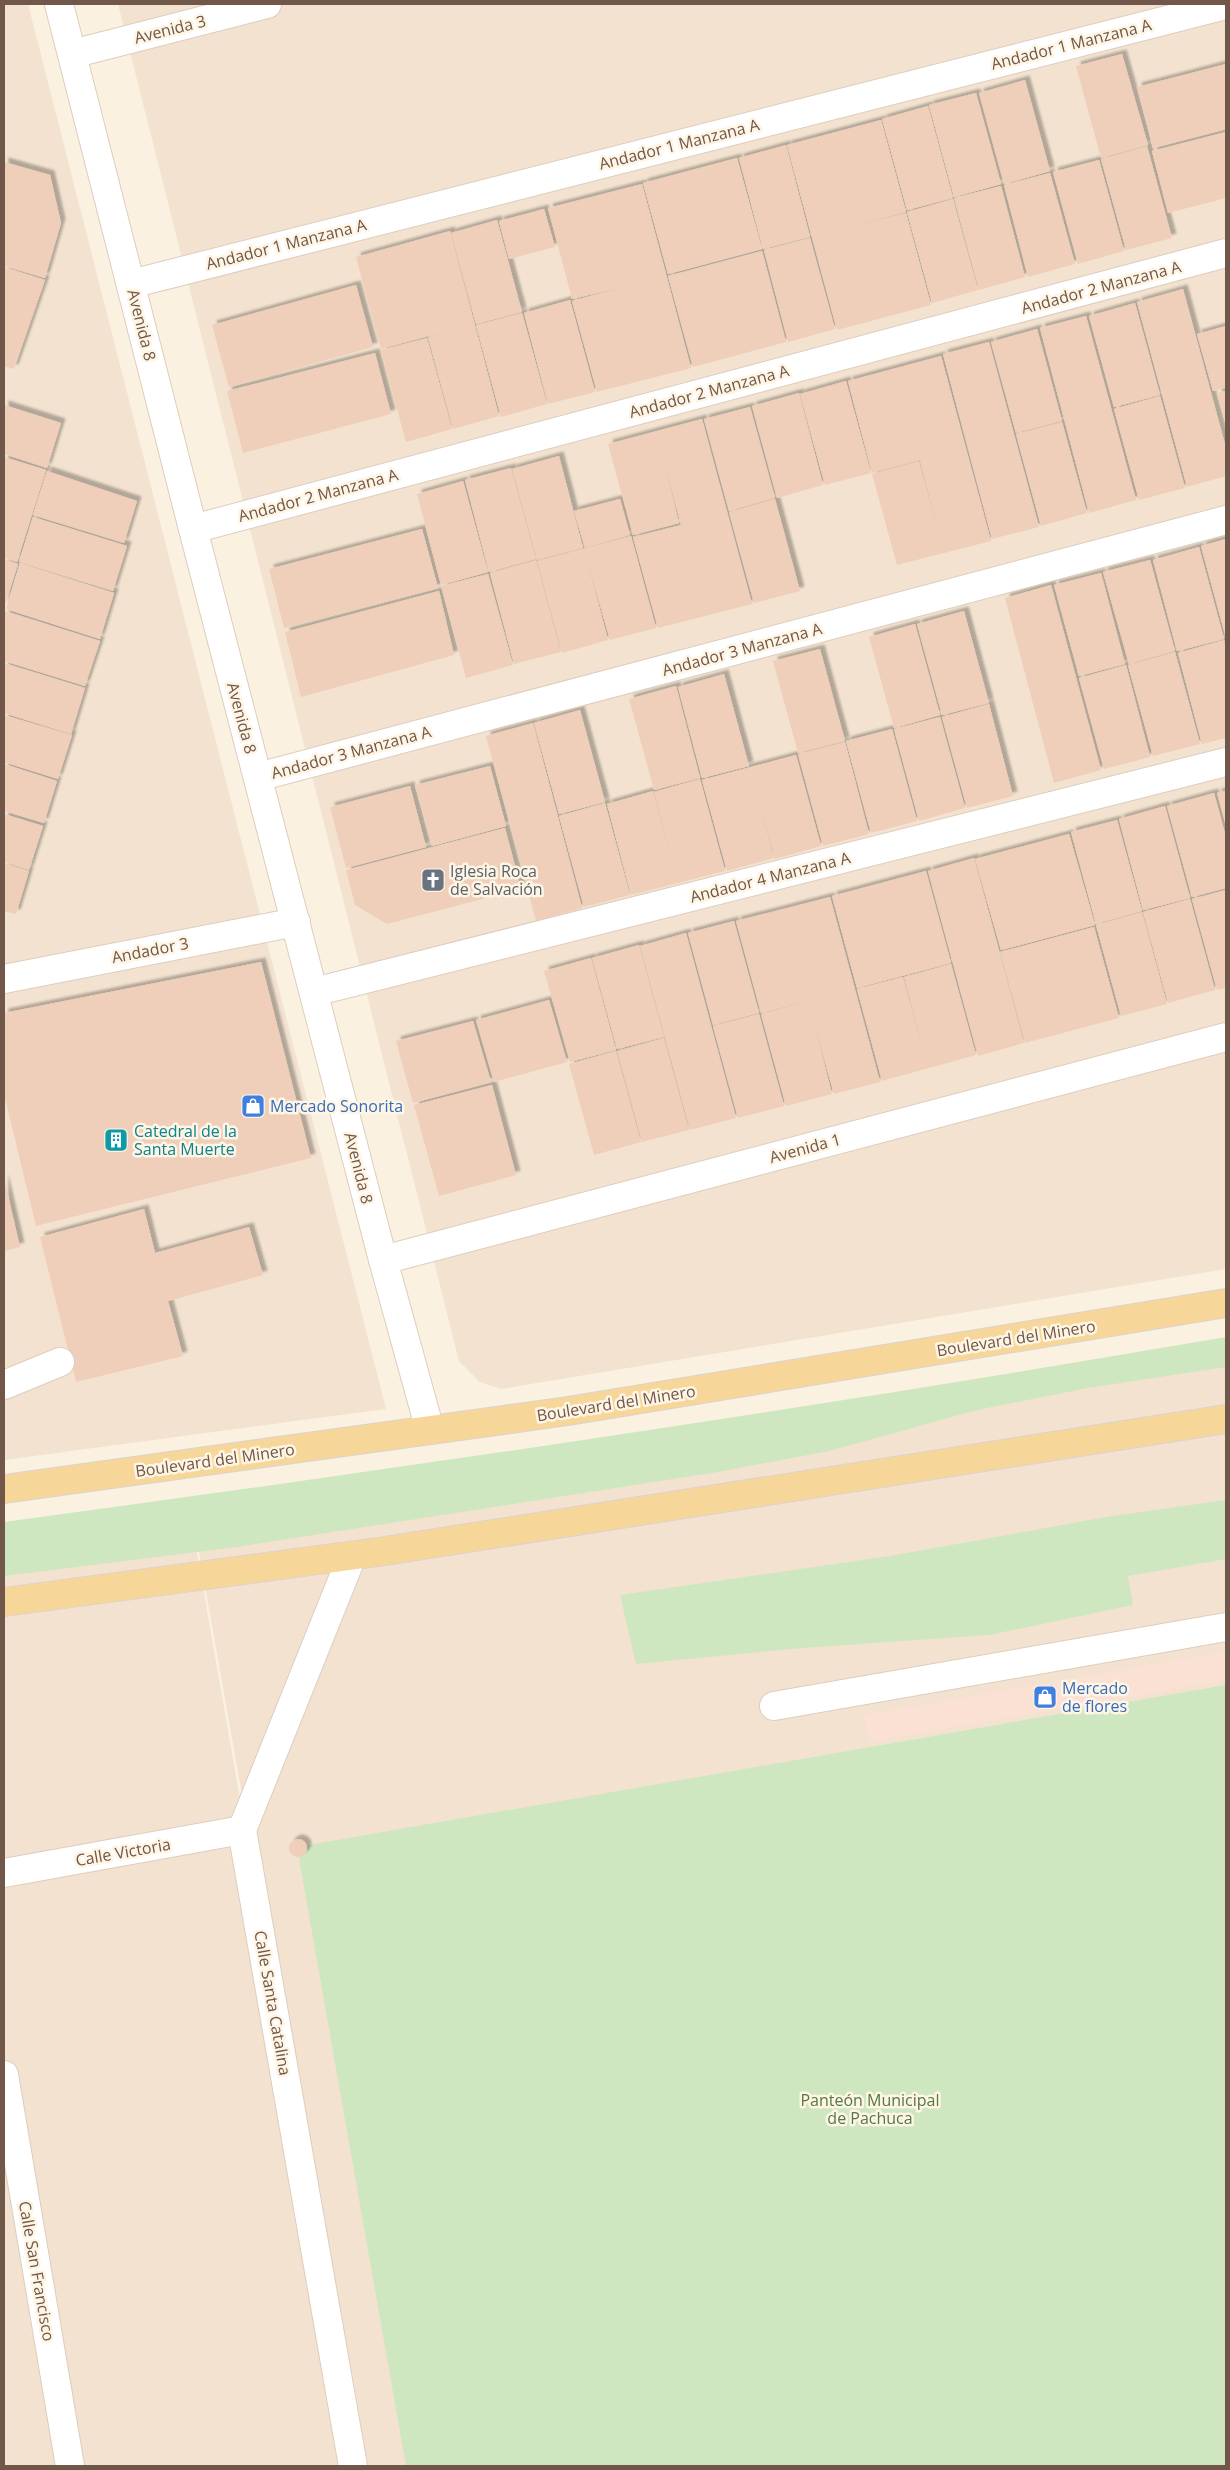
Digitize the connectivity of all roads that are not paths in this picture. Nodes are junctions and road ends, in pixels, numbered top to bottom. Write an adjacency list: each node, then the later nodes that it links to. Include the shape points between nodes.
1 (59, 4): 4 (street, Avenida 8)
2 (267, 4): 4 (street, Avenida 3)
3 (1226, 5): 6 (street, Andador 1 Manzana A)
4 (72, 54): 6 (street, Avenida 8)
5 (1226, 254): 8 (street, Andador 2 Manzana A)
6 (132, 284): 8 (street, Avenida 8)
7 (1226, 520): 10 (street, Andador 3 Manzana A)
8 (193, 529): 10 (street, Avenida 8)
9 (1226, 762): 13 (street, Andador 4 Manzana A)
10 (258, 777): 11 (street, Avenida 8)
11 (296, 922): 12 (street, Andador 3); 13 (street, Avenida 8)
12 (4, 979)
13 (314, 992): 15 (street, Avenida 8)
14 (1226, 1037): 15 (street, Avenida 1)
15 (383, 1260): 20 (street, Avenida 8)
16 (1226, 1303): 20 (main road, Boulevard del Minero)
17 (60, 1362): 18 (street)
18 (4, 1385)
19 (1226, 1419): 22 (main road)
20 (430, 1430): 21 (main road, Boulevard del Minero)
21 (4, 1489)
22 (352, 1556): 23 (main road); 26 (street)
23 (4, 1602)
24 (1226, 1627): 25 (street)
25 (774, 1706)
26 (242, 1830): 27 (street, Calle Victoria); 30 (street, Calle Santa Catalina)
27 (4, 1873)
28 (4, 2075): 29 (street, Calle San Francisco)
29 (70, 2466)
30 (353, 2466)

